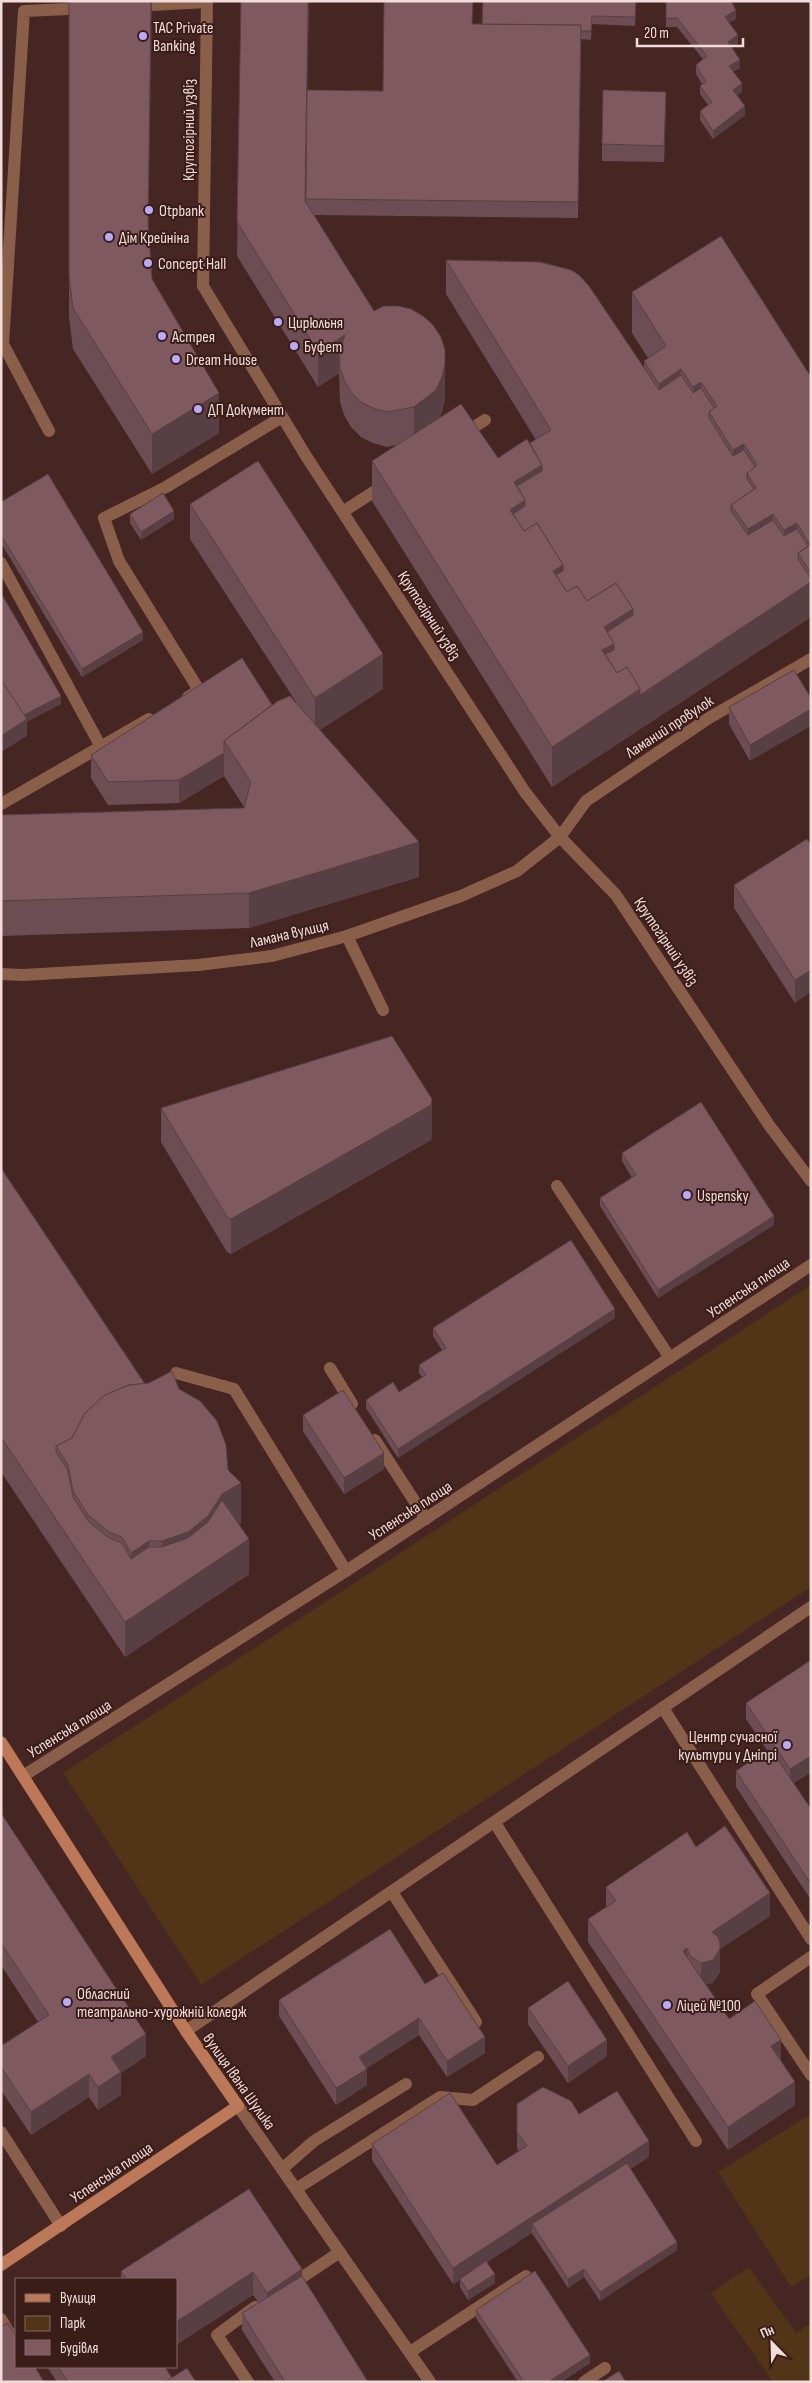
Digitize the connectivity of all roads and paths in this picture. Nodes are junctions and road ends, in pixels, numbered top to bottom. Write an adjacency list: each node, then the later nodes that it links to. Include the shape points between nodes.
1 (207, 2): 2 (street); 4 (street, Крутогірний узвіз, via 203,286)
2 (152, 5)
3 (69, 9): 6 (street, via 24,11 2,344)
4 (282, 417): 9 (street, Крутогірний узвіз); 12 (street, via 174,482 104,518 119,561 199,690)
5 (485, 420): 7 (street)
6 (49, 431)
7 (452, 441)
8 (394, 479): 9 (street)
9 (344, 511): 16 (street, Крутогірний узвіз, via 525,792)
10 (1, 563): 14 (street)
11 (811, 659): 16 (street, Ламаний провулок, via 709,718 586,801)
12 (175, 704)
13 (158, 714): 14 (street)
14 (101, 747): 15 (street)
15 (1, 804)
16 (560, 837): 17 (street, Ламана вулиця, via 517,871 461,896); 20 (street, Крутогірний узвіз, via 616,894 769,1124)
17 (347, 936): 18 (street, Ламана вулиця, via 272,956 198,965 23,976); 19 (street)
18 (1, 974)
19 (383, 1010)
20 (811, 1181)
21 (557, 1186): 23 (street)
22 (811, 1265): 23 (street, Успенська площа)
23 (670, 1358): 28 (street, Успенська площа)
24 (330, 1368): 26 (street)
25 (176, 1373): 29 (street, via 234,1389)
26 (360, 1416)
27 (370, 1432): 28 (street)
28 (426, 1519): 29 (street, Успенська площа)
29 (346, 1571): 33 (street, Успенська площа)
30 (811, 1607): 31 (street)
31 (663, 1708): 34 (street); 36 (street)
32 (1, 1742): 33 (street, вулиця Івана Шулика)
33 (23, 1776): 39 (street, вулиця Івана Шулика)
34 (495, 1822): 35 (street); 45 (street)
35 (392, 1892): 38 (street); 39 (street)
36 (811, 1939)
37 (811, 1957): 41 (street, via 757,1994)
38 (476, 2022)
39 (186, 2031): 43 (street, вулиця Івана Шулика)
40 (538, 2057): 47 (street, via 473,2100 440,2097)
41 (811, 2074)
42 (406, 2084): 46 (street, via 314,2141)
43 (238, 2106): 46 (street, вулиця Івана Шулика); 48 (street, Успенська площа)
44 (1, 2132): 48 (street)
45 (696, 2141)
46 (282, 2169): 47 (street, вулиця Івана Шулика)
47 (296, 2189): 49 (street, вулиця Івана Шулика)
48 (60, 2226): 50 (street, Успенська площа)
49 (340, 2252): 52 (street); 56 (street, вулиця Івана Шулика)
50 (1, 2265)
51 (526, 2276): 56 (street)
52 (295, 2282)
53 (259, 2304): 58 (street, via 217,2335)
54 (1, 2319): 55 (street)
55 (15, 2342)
56 (410, 2352): 59 (street, вулиця Івана Шулика)
57 (605, 2368): 60 (street)
58 (248, 2382)
59 (430, 2382)
60 (584, 2382)

